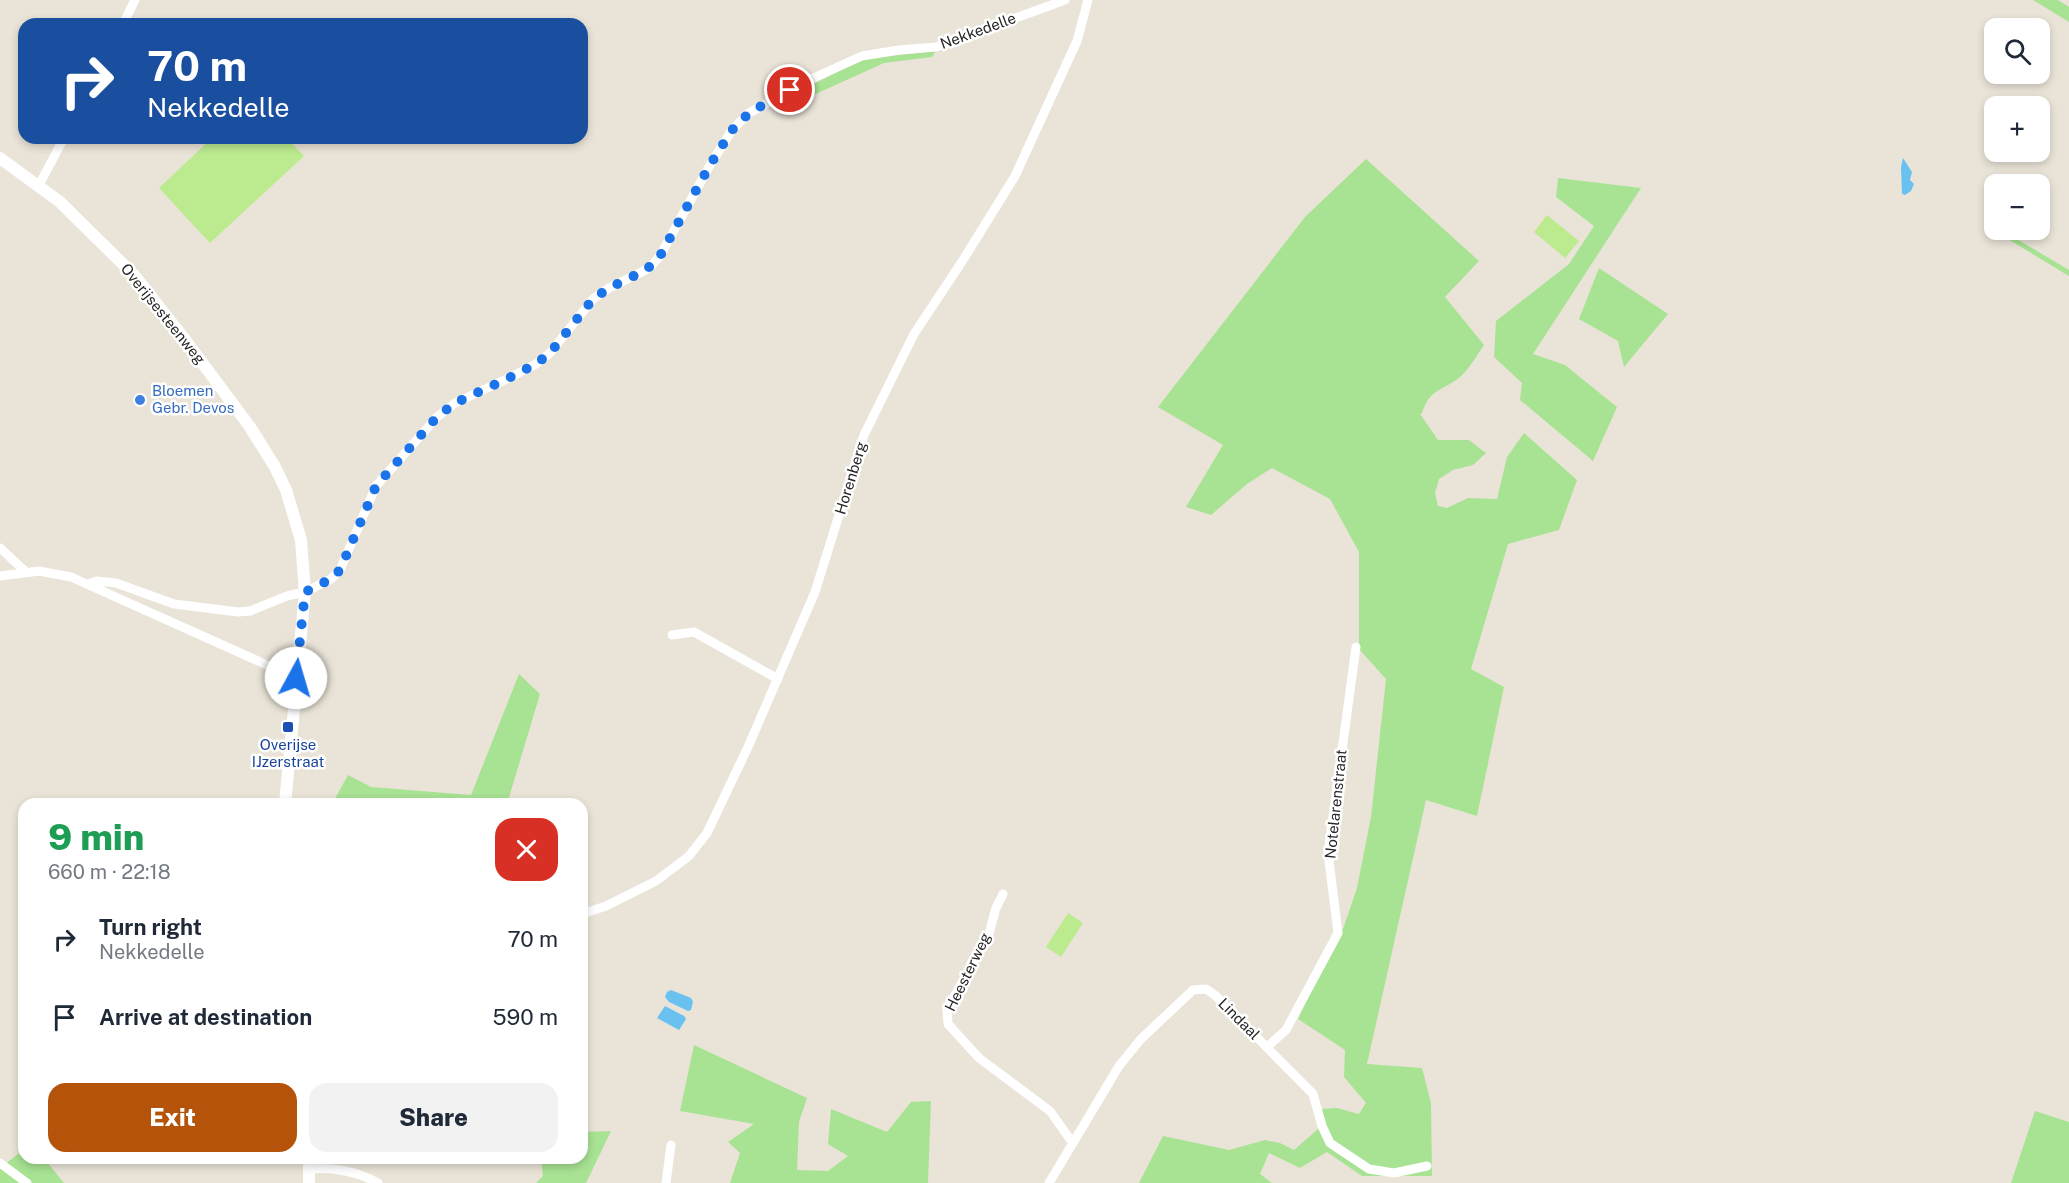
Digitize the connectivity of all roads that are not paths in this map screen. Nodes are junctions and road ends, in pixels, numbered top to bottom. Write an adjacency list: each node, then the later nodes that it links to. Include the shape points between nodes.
1 (135, 0): 4 (street)
2 (1065, 0): 12 (street, Nekkedelle, via 936,47 862,56 749,113 732,130 652,265 593,299 550,353 536,364 455,403 437,417 376,486 340,570)
3 (1088, 0): 16 (street, Horenberg, via 1077,41 1015,176 914,334 864,435 815,592)
4 (126, 18)
5 (61, 144): 7 (street)
6 (0, 158): 7 (street, Overijsesteenweg)
7 (39, 185): 12 (street, Overijsesteenweg, via 134,275 263,447 292,507 301,540)
8 (0, 548): 9 (street)
9 (26, 572): 10 (street); 11 (street, via 71,577)
10 (0, 576)
11 (88, 584): 12 (street, Nekkedelle, via 116,583 174,604 238,612); 15 (street)
12 (305, 592): 15 (street, Overijsesteenweg)
13 (672, 636): 16 (street, via 694,632)
14 (1356, 647): 20 (street, Notelarenstraat, via 1328,853 1338,933 1286,1030)
15 (296, 678): 17 (street, Overijsesteenweg)
16 (778, 679): 19 (street, Horenberg, via 724,800 707,833 689,856 656,881)
17 (286, 798)
18 (1003, 894): 21 (street, Heesterweg, via 988,938 947,1009 948,1024 979,1058 1050,1111)
19 (588, 912)
20 (1267, 1047): 21 (street, Lindaal, via 1211,992 1193,990 1128,1055); 26 (street, Lindaal, via 1313,1094 1330,1143 1370,1169 1394,1173)
21 (1072, 1142): 31 (street, Lindaal)
22 (671, 1145): 30 (street)
23 (0, 1163): 27 (street)
24 (309, 1164): 28 (street)
25 (315, 1164): 29 (street, via 361,1174)
26 (1427, 1166)
27 (27, 1183)
28 (309, 1183)
29 (378, 1183)
30 (666, 1183)
31 (1049, 1183)

